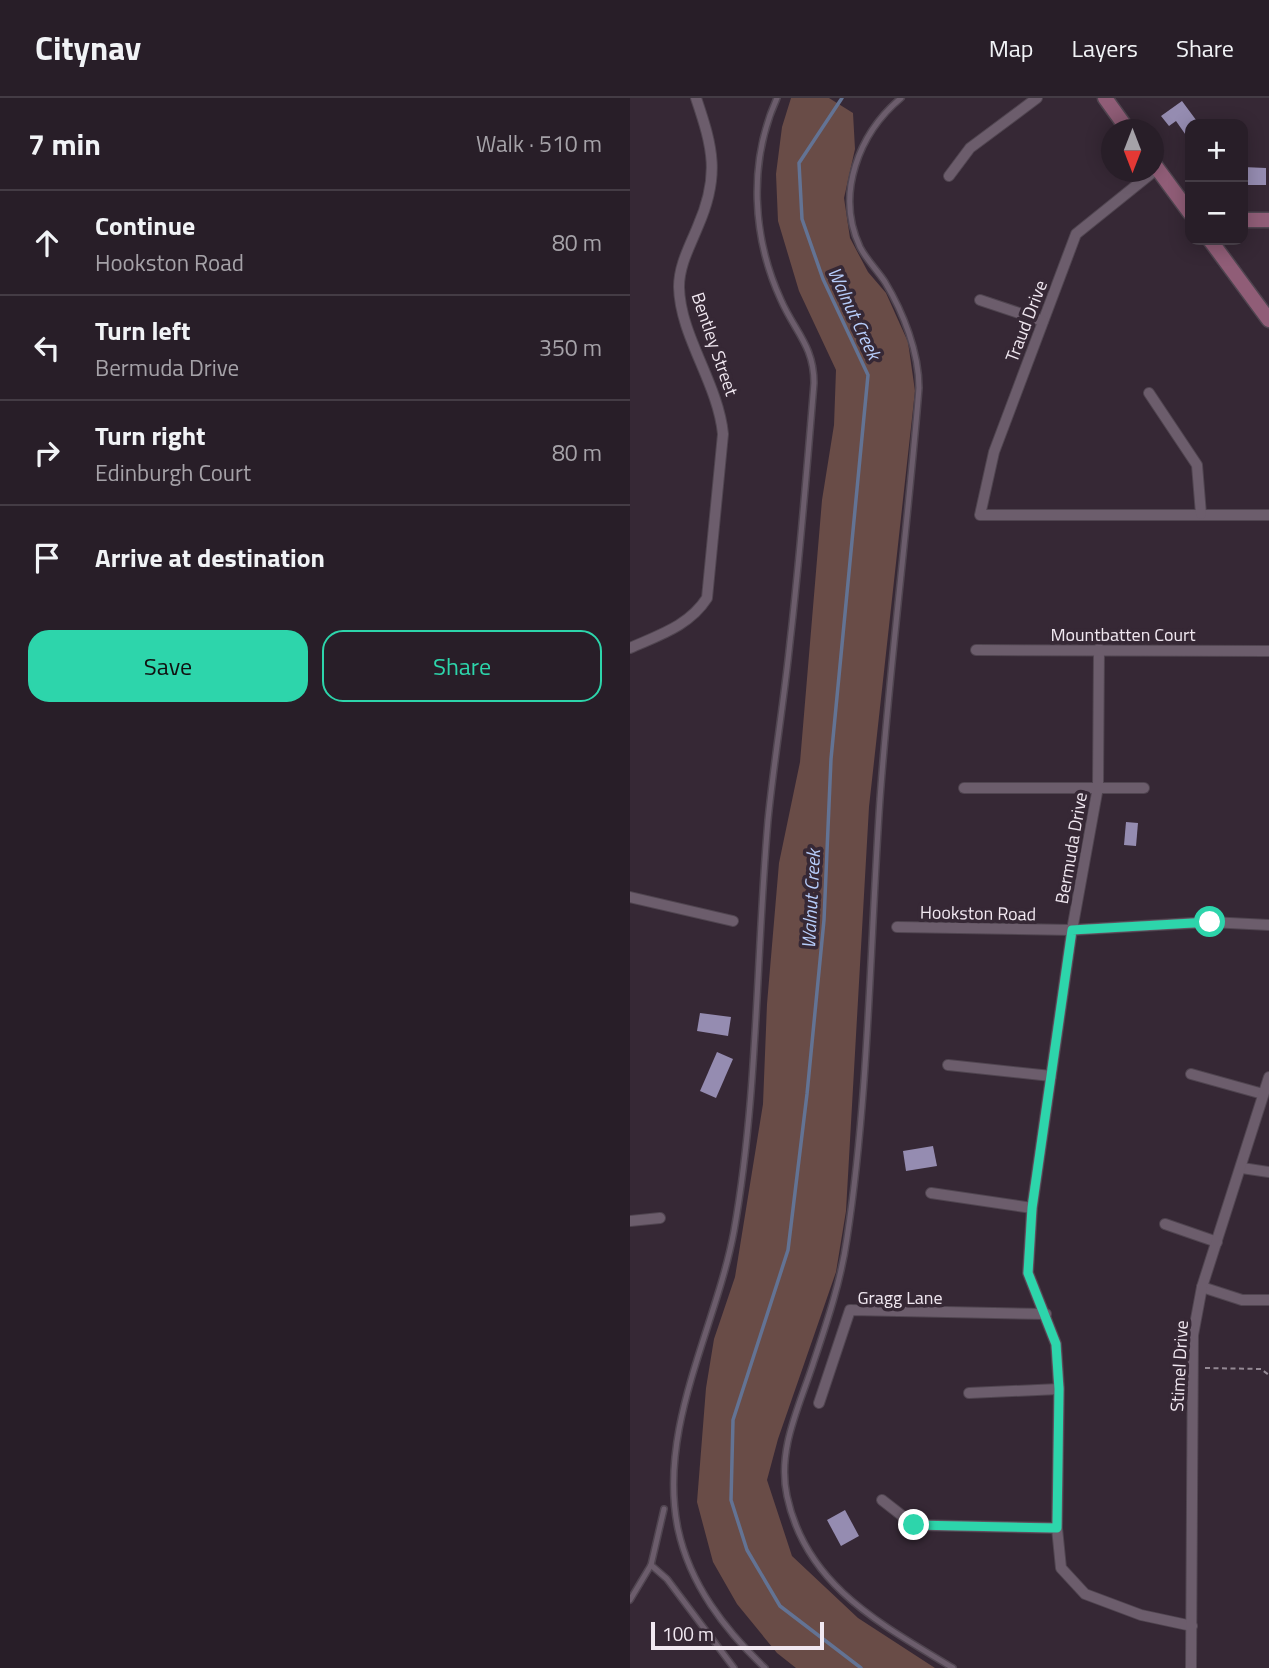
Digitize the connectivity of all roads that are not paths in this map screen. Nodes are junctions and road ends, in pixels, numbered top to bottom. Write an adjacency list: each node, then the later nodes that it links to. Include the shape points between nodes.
1 (696, 98): 20 (street, Bentley Street, via 711,142 712,183 682,262 679,286 720,409 723,434 707,598 685,623)
2 (777, 98): 58 (lane, via 767,120 757,174 761,239 764,260 782,303 814,361 814,383 796,596 768,819 751,1102 733,1232 676,1444 675,1488 678,1529 711,1609)
3 (901, 98): 59 (lane, via 865,138 852,183 857,239 894,300 916,356 919,388 885,734 852,1199 839,1279 787,1440 784,1477 797,1531 822,1575 856,1604)
4 (1037, 98): 7 (street, via 970,148)
5 (1105, 98): 6 (street)
6 (1120, 119)
7 (949, 176)
8 (1164, 181): 10 (street)
9 (1138, 182): 16 (street, Traud Drive, via 1076,234)
10 (1185, 207)
11 (1248, 220): 12 (street)
12 (1269, 220)
13 (1214, 245): 15 (street)
14 (980, 300): 16 (street)
15 (1269, 320)
16 (1043, 321): 18 (street, Traud Drive, via 994,453 980,515)
17 (1149, 393): 18 (street, via 1197,465)
18 (1201, 514): 19 (street)
19 (1269, 515)
20 (630, 648)
21 (1099, 649): 22 (street, Mountbatten Court); 23 (street, Mountbatten Court); 25 (street, Bermuda Drive)
22 (976, 650)
23 (1269, 650)
24 (964, 788): 25 (street)
25 (1098, 788): 26 (street); 31 (street, Bermuda Drive)
26 (1144, 788)
27 (630, 897): 28 (street)
28 (733, 921)
29 (1269, 925): 31 (street, Hookston Road, via 1210,922)
30 (897, 928): 31 (street, Hookston Road)
31 (1072, 930): 34 (street, Bermuda Drive)
32 (948, 1065): 34 (street)
33 (1191, 1074): 36 (street)
34 (1051, 1076): 40 (street, Bermuda Drive)
35 (1269, 1077): 36 (street, Stimel Drive)
36 (1263, 1094): 37 (street, Stimel Drive)
37 (1242, 1168): 38 (street); 44 (street, Stimel Drive)
38 (1269, 1172)
39 (931, 1193): 40 (street)
40 (1032, 1208): 47 (street, Bermuda Drive, via 1028,1273)
41 (660, 1218): 42 (street)
42 (630, 1221)
43 (1165, 1224): 44 (street)
44 (1217, 1241): 45 (street, Stimel Drive)
45 (1202, 1287): 46 (street, via 1242,1300); 56 (street, Stimel Drive, via 1192,1367)
46 (1269, 1300)
47 (1046, 1314): 48 (street, Bermuda Drive, via 1056,1344); 50 (street, Gragg Lane, via 850,1310)
48 (1059, 1389): 49 (street); 53 (street, Bermuda Drive)
49 (969, 1393)
50 (819, 1403)
51 (882, 1500): 53 (street, via 914,1525)
52 (664, 1509): 54 (lane)
53 (1057, 1528): 56 (street, Bermuda Drive, via 1061,1569 1085,1594 1141,1615)
54 (651, 1565): 55 (lane); 57 (lane, via 667,1579)
55 (630, 1600)
56 (1192, 1626): 60 (street, Stimel Drive)
57 (734, 1668)
58 (765, 1668)
59 (953, 1668)
60 (1191, 1668)

